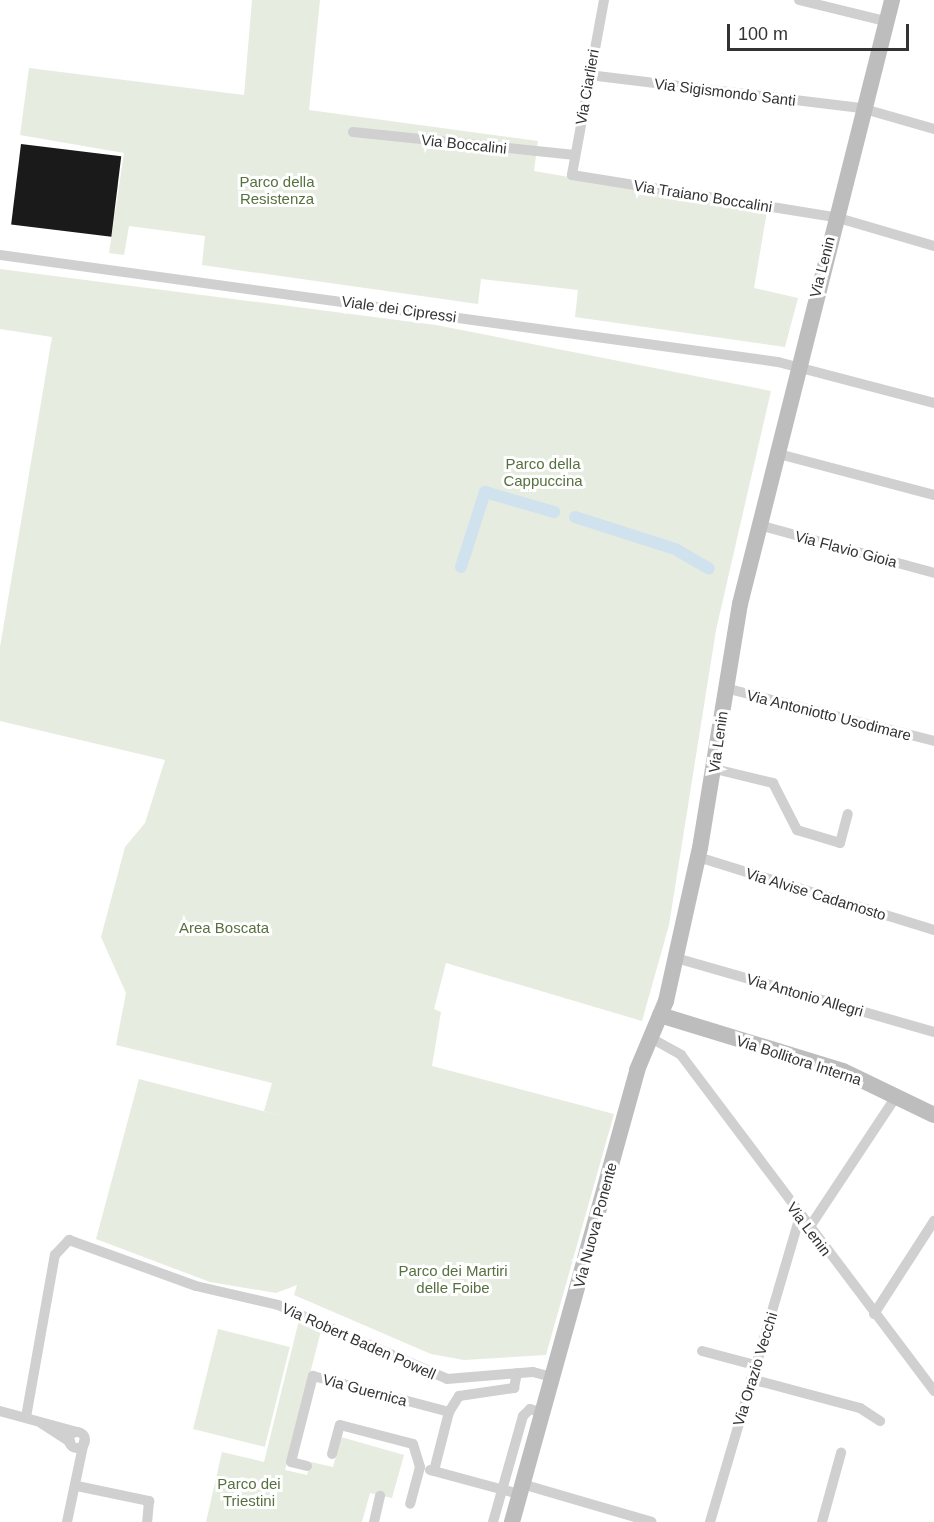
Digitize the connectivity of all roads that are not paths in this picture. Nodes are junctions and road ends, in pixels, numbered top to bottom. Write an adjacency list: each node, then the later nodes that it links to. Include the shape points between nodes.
1 (603, 0): 5 (street, Via Ciarlieri)
2 (800, 0): 4 (street)
3 (892, 0): 4 (street, Via Lenin)
4 (885, 21): 6 (street, Via Lenin)
5 (589, 75): 6 (street, Via Sigismondo Santi); 9 (street, Via Ciarlieri)
6 (861, 108): 7 (street, Via Sigismondo Santi); 11 (street, Via Lenin)
7 (934, 129)
8 (353, 132): 9 (street, Via Boccalini)
9 (575, 155): 10 (street, Via Ciarlieri)
10 (572, 175): 11 (street, Via Traiano Boccalini)
11 (835, 217): 12 (street, Via Traiano Boccalini); 14 (street, Via Lenin)
12 (934, 246)
13 (0, 255): 14 (street, Viale dei Cipressi)
14 (798, 366): 15 (street, Viale dei Cipressi); 16 (street, Via Lenin)
15 (934, 403)
16 (775, 453): 17 (street); 18 (street, Via Lenin)
17 (934, 495)
18 (759, 525): 19 (street, Via Flavio Gioia); 20 (street, Via Lenin)
19 (934, 573)
20 (725, 688): 21 (street, Via Antoniotto Usodimare); 22 (street, Via Lenin)
21 (934, 741)
22 (715, 769): 23 (street, via 773,783 797,830 840,843); 24 (street, Via Lenin)
23 (848, 814)
24 (698, 858): 25 (street, Via Alvise Cadamosto); 26 (street, Via Lenin)
25 (934, 930)
26 (676, 958): 27 (street, Via Lenin); 28 (street, Via Antonio Allegri)
27 (660, 1015): 29 (street, Via Lenin); 30 (street, Via Bollitora Interna, via 843,1071)
28 (934, 1032)
29 (649, 1037): 32 (street, Via Lenin, via 681,1055); 39 (street, Via Nuova Ponente)
30 (897, 1095): 31 (street, Via Bollitora Interna); 34 (street)
31 (933, 1110)
32 (800, 1217): 34 (street, Via Lenin); 37 (street, Via Orazio Vecchi)
33 (934, 1221): 35 (street)
34 (809, 1228): 35 (street, Via Lenin)
35 (874, 1314): 41 (street, Via Lenin)
36 (702, 1351): 37 (street)
37 (755, 1365): 40 (street, Via Orazio Vecchi)
38 (517, 1373): 39 (street, Via Robert Baden Powell); 43 (street, via 514,1388 459,1396); 45 (street, Via Robert Baden Powell, via 447,1379 278,1305 196,1286 69,1240 55,1255 32,1378)
39 (552, 1377): 44 (street, Via Nuova Ponente)
40 (751, 1379): 46 (street, via 861,1408); 65 (street, Via Orazio Vecchi)
41 (934, 1391)
42 (0, 1411): 45 (street)
43 (449, 1412): 51 (street, Via Guernica, via 313,1376 291,1462); 53 (street)
44 (542, 1413): 55 (street, Via Nuova Ponente); 56 (street, via 530,1409 523,1416)
45 (30, 1418): 47 (street); 48 (street)
46 (880, 1421)
47 (81, 1437): 48 (street); 54 (street)
48 (72, 1444): 54 (street)
49 (332, 1454): 52 (street, via 340,1425 413,1444)
50 (841, 1454): 66 (street)
51 (307, 1466)
52 (420, 1467): 53 (street); 58 (street)
53 (434, 1471): 56 (street)
54 (77, 1486): 59 (street); 60 (street, via 149,1501)
55 (521, 1489): 56 (street); 63 (street, Via Nuova Ponente); 64 (street)
56 (502, 1490): 62 (street)
57 (380, 1496): 61 (street)
58 (410, 1504)
59 (67, 1522)
60 (147, 1522)
61 (374, 1522)
62 (493, 1522)
63 (512, 1522)
64 (652, 1522)
65 (710, 1522)
66 (822, 1522)

